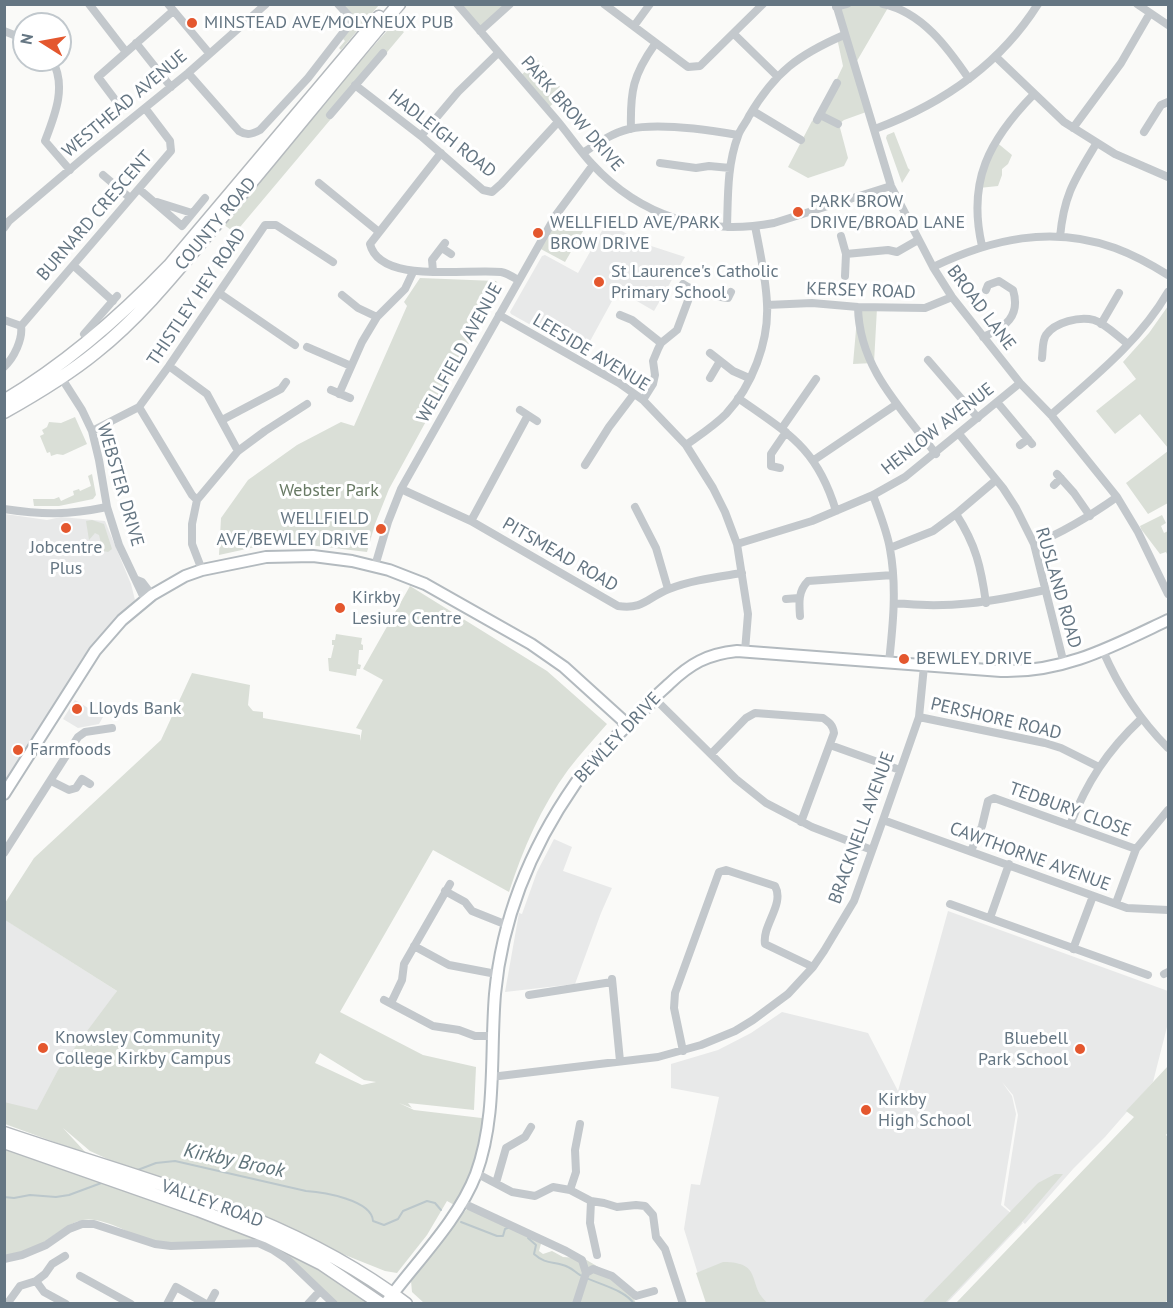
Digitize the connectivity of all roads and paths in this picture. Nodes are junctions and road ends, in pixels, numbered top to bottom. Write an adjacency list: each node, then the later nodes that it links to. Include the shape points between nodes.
1 (89, 4): 25 (street)
2 (266, 4): 27 (street, WESTHEAD AVENUE)
3 (338, 4): 31 (street, via 349,16 349,25 308,78 255,133 239,130)
4 (389, 4): 116 (main road, COUNTY ROAD, via 169,266)
5 (399, 4): 116 (main road, COUNTY ROAD, via 161,289 104,345)
6 (457, 4): 20 (street, PARK BROW DRIVE)
7 (510, 4): 20 (street)
8 (604, 4): 19 (street)
9 (650, 4): 19 (street)
10 (763, 4): 21 (street)
11 (848, 4): 15 (street)
12 (1038, 4): 29 (street)
13 (1137, 4): 17 (street)
14 (889, 5): 33 (street, via 921,22)
15 (836, 6): 22 (street, BROAD LANE)
16 (171, 8): 23 (street); 27 (street)
17 (1150, 13): 18 (street); 45 (street, via 1121,63)
18 (1168, 25)
19 (634, 26): 24 (street)
20 (480, 31): 26 (street, PARK BROW DRIVE)
21 (734, 34): 24 (street, via 693,68); 32 (street)
22 (844, 35): 32 (street, via 799,57); 47 (street, BROAD LANE)
23 (136, 43): 25 (street); 36 (street)
24 (655, 44): 46 (street, via 631,92)
25 (126, 51): 39 (street, via 98,77)
26 (498, 52): 43 (street, PARK BROW DRIVE); 50 (street)
27 (208, 53): 31 (street, WESTHEAD AVENUE)
28 (383, 53): 35 (street)
29 (996, 57): 33 (street); 37 (street)
30 (56, 72): 58 (street, via 59,98 45,141)
31 (188, 73): 36 (street, WESTHEAD AVENUE)
32 (777, 76): 41 (street)
33 (969, 79): 47 (street, via 930,105)
34 (837, 83): 44 (street, via 819,118)
35 (355, 85): 42 (street); 50 (street, HADLEIGH ROAD)
36 (171, 87): 40 (street, WESTHEAD AVENUE)
37 (1034, 94): 45 (street); 75 (street, via 1012,116 993,143 985,163 976,203)
38 (1168, 102): 48 (street, via 1161,105)
39 (119, 105)
40 (145, 108): 58 (street, WESTHEAD AVENUE); 63 (street, BURNARD CRESCENT, via 170,141 171,151)
41 (753, 111): 49 (street); 51 (street)
42 (330, 115)
43 (558, 122): 53 (street, HADLEIGH ROAD, via 492,192 483,190); 54 (street, PARK BROW DRIVE)
44 (838, 124)
45 (1073, 128): 52 (street)
46 (631, 129): 49 (street, via 672,128); 54 (street)
47 (875, 129): 62 (street, BROAD LANE)
48 (1144, 132)
49 (738, 135): 57 (street)
50 (421, 136): 53 (street, HADLEIGH ROAD)
51 (801, 140)
52 (1096, 144): 60 (street); 73 (street, via 1069,189)
53 (441, 153): 71 (street)
54 (583, 153): 56 (street, PARK BROW DRIVE)
55 (660, 163): 57 (street)
56 (593, 165): 70 (street, PARK BROW DRIVE, via 644,206 696,225); 85 (street, WELLFIELD AVENUE, via 557,213)
57 (730, 168): 70 (street)
58 (70, 170): 68 (street, WESTHEAD AVENUE)
59 (103, 175): 64 (street)
60 (1168, 177)
61 (320, 183): 71 (street)
62 (891, 186): 69 (street, PARK BROW DRIVE); 74 (street, BROAD LANE)
63 (139, 189): 64 (street, BURNARD CRESCENT); 66 (street)
64 (130, 198): 79 (street, BURNARD CRESCENT)
65 (205, 198): 67 (street)
66 (152, 200): 67 (street); 67 (street, via 181,229)
67 (192, 213)
68 (6, 223)
69 (755, 226): 70 (street, PARK BROW DRIVE); 95 (street)
70 (727, 227)
71 (379, 232): 82 (street, via 370,244 372,253 388,266)
72 (841, 236): 77 (street)
73 (1060, 237): 75 (street); 83 (street, via 1115,248)
74 (918, 240): 77 (street, via 897,252); 80 (street, BROAD LANE)
75 (982, 246): 80 (street)
76 (451, 254): 81 (street, via 443,245 432,260)
77 (846, 254): 84 (street)
78 (333, 262): 90 (street, THISTLEY HEY ROAD, via 276,225 265,225)
79 (74, 266): 102 (street, BURNARD CRESCENT); 103 (street, via 115,298)
80 (933, 267): 93 (street, BROAD LANE)
81 (434, 271): 82 (street); 85 (street, via 503,272)
82 (413, 272): 99 (street, via 405,289)
83 (1168, 275)
84 (845, 276)
85 (518, 280): 97 (street, WELLFIELD AVENUE)
86 (683, 284): 87 (street)
87 (692, 290): 94 (street); 105 (street, via 677,330)
88 (986, 290): 104 (street, via 999,281 1013,290 1015,297 1010,321)
89 (1168, 292): 106 (street, via 1156,313)
90 (219, 293): 107 (street); 113 (street, THISTLEY HEY ROAD)
91 (1119, 293): 101 (street)
92 (342, 295): 99 (street)
93 (952, 297): 96 (street, KERSEY ROAD, via 925,308); 104 (street, BROAD LANE)
94 (730, 298)
95 (767, 305): 96 (street, KERSEY ROAD); 118 (street, via 762,346)
96 (858, 307): 129 (street, via 867,356)
97 (499, 315): 122 (street, LEESIDE AVENUE); 150 (street, WELLFIELD AVENUE)
98 (620, 315): 105 (street)
99 (377, 317): 114 (street)
100 (4, 320): 102 (street)
101 (1101, 324): 106 (street); 110 (street, via 1092,319 1053,328 1045,337)
102 (21, 326): 115 (street, via 17,348)
103 (85, 329)
104 (983, 337): 121 (street, BROAD LANE)
105 (661, 343): 125 (street, via 653,361 653,384)
106 (1128, 344): 133 (street)
107 (295, 345)
108 (308, 347): 114 (street)
109 (710, 353): 112 (street)
110 (1042, 358)
111 (928, 360): 135 (street)
112 (720, 361): 117 (street); 118 (street)
113 (169, 366): 130 (street, THISTLEY HEY ROAD); 136 (street, via 207,394)
114 (351, 366): 123 (street, via 335,392)
115 (4, 367)
116 (58, 373): 126 (main road, COUNTY ROAD); 132 (main road, COUNTY ROAD); 139 (street, WEBSTER DRIVE)
117 (710, 378)
118 (749, 378): 124 (street)
119 (816, 379): 138 (street)
120 (286, 381): 136 (street, via 281,389)
121 (1020, 384): 127 (street, HENLOW AVENUE); 133 (street, BROAD LANE)
122 (634, 394): 125 (street, LEESIDE AVENUE); 146 (street)
123 (350, 398)
124 (738, 398): 138 (street); 141 (street, via 717,422)
125 (643, 400): 141 (street, LEESIDE AVENUE)
126 (4, 401)
127 (997, 402): 135 (street, HENLOW AVENUE); 142 (street, via 1030,442)
128 (307, 404): 143 (street)
129 (897, 404): 144 (street); 145 (street)
130 (139, 407): 139 (street, THISTLEY HEY ROAD); 153 (street)
131 (520, 410): 134 (street)
132 (4, 412)
133 (1051, 416): 152 (street, BROAD LANE)
134 (528, 417): 137 (street); 160 (street)
135 (978, 418): 140 (street, HENLOW AVENUE)
136 (222, 420): 143 (street)
137 (537, 421)
138 (784, 430): 145 (street); 147 (street, via 767,467)
139 (92, 431): 154 (street, WEBSTER DRIVE)
140 (959, 434): 144 (street, HENLOW AVENUE); 148 (street, RUSLAND ROAD)
141 (686, 445): 162 (street, LEESIDE AVENUE, via 725,512)
142 (1020, 445)
143 (238, 451): 153 (street)
144 (936, 454): 151 (street, HENLOW AVENUE)
145 (814, 460): 157 (street)
146 (585, 465)
147 (780, 468)
148 (996, 480): 158 (street); 161 (street, RUSLAND ROAD)
149 (1054, 485): 159 (street, via 1059,476)
150 (401, 489): 160 (street, PITSMEAD ROAD); 164 (street, WELLFIELD AVENUE)
151 (873, 495): 157 (street, HENLOW AVENUE); 163 (street)
152 (1117, 497): 159 (street); 170 (street, BROAD LANE)
153 (197, 500): 165 (street, via 192,544)
154 (107, 507): 156 (street, via 51,515); 171 (street, WEBSTER DRIVE, via 119,545)
155 (635, 507): 168 (street, via 656,548)
156 (4, 509)
157 (836, 511): 162 (street, HENLOW AVENUE)
158 (956, 514): 163 (street, via 933,531); 175 (street, via 977,552)
159 (1090, 516): 161 (street)
160 (471, 521): 168 (street, PITSMEAD ROAD, via 618,606 642,606)
161 (1034, 543): 169 (street, RUSLAND ROAD)
162 (737, 544): 166 (street, LEESIDE AVENUE)
163 (890, 548): 167 (street)
164 (375, 566): 165 (street, via 338,558 287,555); 186 (street, via 425,584 531,644 564,667)
165 (202, 570): 171 (street)
166 (742, 573): 168 (street, PITSMEAD ROAD); 178 (street, LEESIDE AVENUE, via 748,614)
167 (893, 576): 173 (street, via 808,581); 174 (street)
168 (668, 589)
169 (1045, 590): 175 (street); 181 (street, RUSLAND ROAD)
170 (1168, 594)
171 (149, 597): 197 (street, via 95,651)
172 (786, 598): 173 (street)
173 (799, 598): 176 (street)
174 (894, 603): 175 (street); 180 (street)
175 (986, 603)
176 (800, 616)
177 (1168, 620): 179 (street, BEWLEY DRIVE)
178 (745, 651): 180 (street, BEWLEY DRIVE); 183 (street, BEWLEY DRIVE, via 709,655)
179 (1103, 651): 181 (street, BEWLEY DRIVE); 185 (street)
180 (888, 662): 182 (street, BEWLEY DRIVE)
181 (1064, 664): 182 (street, BEWLEY DRIVE, via 1018,672)
182 (924, 666): 184 (street, BRACKNELL AVENUE)
183 (653, 698): 186 (street, BEWLEY DRIVE); 192 (street)
184 (919, 717): 193 (street, PERSHORE ROAD, via 1053,745); 194 (street, BRACKNELL AVENUE)
185 (1141, 719): 191 (street); 193 (street)
186 (628, 725): 219 (street, BEWLEY DRIVE, via 575,784 529,864 501,952)
187 (112, 728): 188 (street)
188 (98, 730): 189 (street); 195 (street, via 78,736)
189 (99, 741)
190 (830, 745): 192 (street, via 834,728 823,718 755,713); 194 (street); 200 (street)
191 (1168, 748)
192 (711, 754): 200 (street, via 757,796)
193 (1099, 767): 201 (street, via 1083,792)
194 (900, 770): 199 (street, BRACKNELL AVENUE)
195 (51, 781): 196 (street, via 69,790 76,788 81,779); 205 (street)
196 (90, 784)
197 (4, 794)
198 (1168, 810): 202 (street)
199 (883, 820): 203 (street, BRACKNELL AVENUE); 204 (street, CAWTHORNE AVENUE)
200 (801, 822): 203 (street)
201 (1070, 825): 202 (street, TEDBURY CLOSE); 204 (street, TEDBURY CLOSE, via 994,798 988,801)
202 (1136, 849): 208 (street)
203 (872, 850): 215 (street, BRACKNELL AVENUE, via 854,902)
204 (971, 851): 206 (street, CAWTHORNE AVENUE)
205 (4, 853)
206 (1009, 864): 207 (street, CAWTHORNE AVENUE); 211 (street)
207 (1094, 896): 208 (street, CAWTHORNE AVENUE); 214 (street)
208 (1116, 903): 210 (street, CAWTHORNE AVENUE, via 1138,909)
209 (950, 904): 211 (street)
210 (1168, 910)
211 (990, 918): 214 (street)
212 (502, 923): 213 (street, via 472,911 447,887)
213 (414, 946): 216 (street, via 449,965); 219 (street, via 404,964 402,980 387,1002 433,1026)
214 (1073, 949): 217 (street)
215 (813, 967): 220 (street, BRACKNELL AVENUE, via 788,994 753,1020); 220 (street, via 765,944 764,936 778,896 775,886 726,870 719,872 675,993 674,1008)
216 (491, 973)
217 (1148, 975)
218 (529, 995): 221 (street, via 612,980)
219 (493, 1036): 222 (street, BEWLEY DRIVE)
220 (683, 1051): 221 (street, BRACKNELL AVENUE)
221 (620, 1061): 222 (street, BRACKNELL AVENUE)
222 (491, 1077): 227 (street, BEWLEY DRIVE, via 490,1119)
223 (580, 1124): 229 (street, via 576,1172)
224 (531, 1127): 228 (street, via 525,1137 504,1146)
225 (4, 1133): 242 (main road, VALLEY ROAD, via 277,1227 344,1262)
226 (4, 1142): 242 (main road, VALLEY ROAD, via 268,1237)
227 (476, 1173): 228 (street); 242 (street, BEWLEY DRIVE, via 439,1235)
228 (496, 1183): 229 (street, via 512,1192 535,1196 553,1187)
229 (570, 1190): 230 (street)
230 (591, 1201): 232 (street, via 590,1223); 252 (street, via 617,1208 645,1206 653,1215 656,1237 665,1249)
231 (469, 1206): 235 (street, via 582,1260)
232 (597, 1255)
233 (65, 1256): 237 (street)
234 (4, 1259): 238 (street, via 46,1245 69,1229 94,1224 156,1244 258,1243 288,1260)
235 (586, 1273): 239 (street, via 593,1269 602,1271 636,1296); 251 (street)
236 (80, 1276): 245 (street)
237 (36, 1281): 240 (street); 244 (street, via 44,1292)
238 (320, 1290): 248 (street); 249 (street)
239 (654, 1291)
240 (8, 1292): 243 (street)
241 (215, 1293): 247 (street)
242 (386, 1300): 250 (main road, VALLEY ROAD)
243 (7, 1304)
244 (66, 1304)
245 (130, 1304)
246 (167, 1304): 247 (street, via 176,1287)
247 (207, 1304)
248 (308, 1304)
249 (334, 1304)
250 (406, 1304)
251 (576, 1304)
252 (683, 1304)

